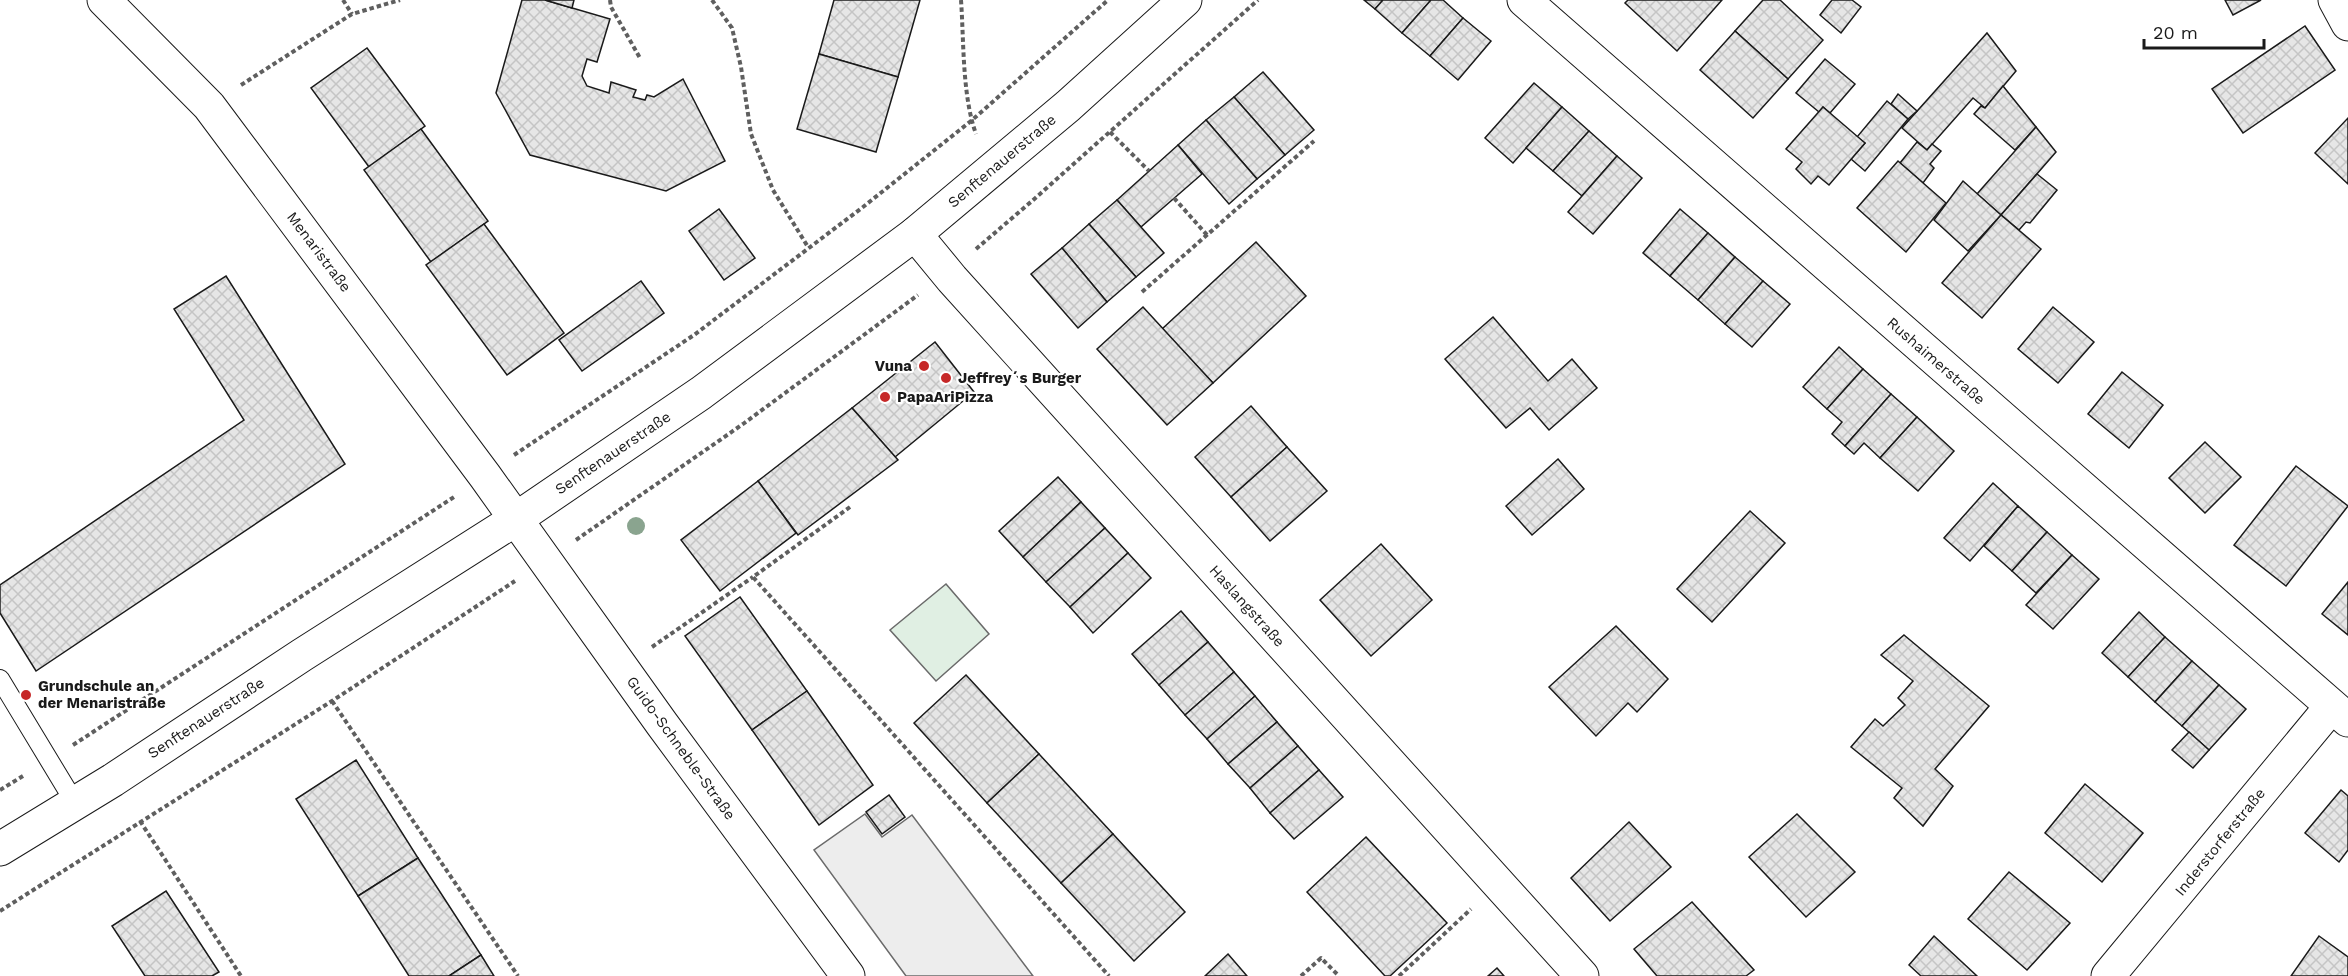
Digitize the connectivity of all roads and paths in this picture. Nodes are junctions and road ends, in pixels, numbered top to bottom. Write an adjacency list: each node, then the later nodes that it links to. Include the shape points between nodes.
1 (104, 0): 14 (street, Menaristraße)
2 (343, 0): 11 (path)
3 (400, 0): 11 (path)
4 (610, 0): 13 (path, via 610,7)
5 (712, 0): 23 (path, via 732,28 751,134 773,190)
6 (961, 0): 15 (path)
7 (1108, 0): 15 (path)
8 (1185, 0): 19 (street, Senftenauerstraße)
9 (1524, 0): 32 (street, Rushaimerstraße)
10 (2335, 0): 12 (street)
11 (352, 14): 14 (path)
12 (2348, 24)
13 (640, 58)
14 (209, 106): 25 (street, Menaristraße)
15 (971, 121): 19 (path); 23 (path)
16 (1110, 132): 18 (path)
17 (1314, 141): 22 (path)
18 (1149, 171)
19 (989, 172): 21 (street, Senftenauerstraße)
20 (1174, 198): 22 (path)
21 (915, 234): 27 (street, Senftenauerstraße, via 701,393); 38 (street, Haslangstraße)
22 (1207, 235): 24 (path)
23 (808, 246): 25 (path, via 694,335)
24 (1142, 292)
25 (485, 476): 27 (street, Menaristraße); 33 (path)
26 (850, 507): 28 (path)
27 (516, 519): 29 (street, Guido-Schneble-Straße); 35 (street, Senftenauerstraße)
28 (753, 577): 29 (path); 42 (path)
29 (623, 667): 41 (street, Guido-Schneble-Straße)
30 (0, 679): 33 (lane)
31 (332, 701): 40 (path)
32 (2339, 714): 47 (street, Inderstorferstraße)
33 (49, 760): 34 (path); 35 (lane)
34 (0, 790)
35 (75, 803): 37 (street, Senftenauerstraße)
36 (140, 821): 39 (path)
37 (0, 849)
38 (1497, 884): 45 (path); 46 (street, Haslangstraße)
39 (241, 976)
40 (518, 976)
41 (848, 976)
42 (1109, 976)
43 (1301, 976): 44 (path, via 1321,958)
44 (1339, 976)
45 (1399, 976)
46 (1582, 976)
47 (2108, 976)

